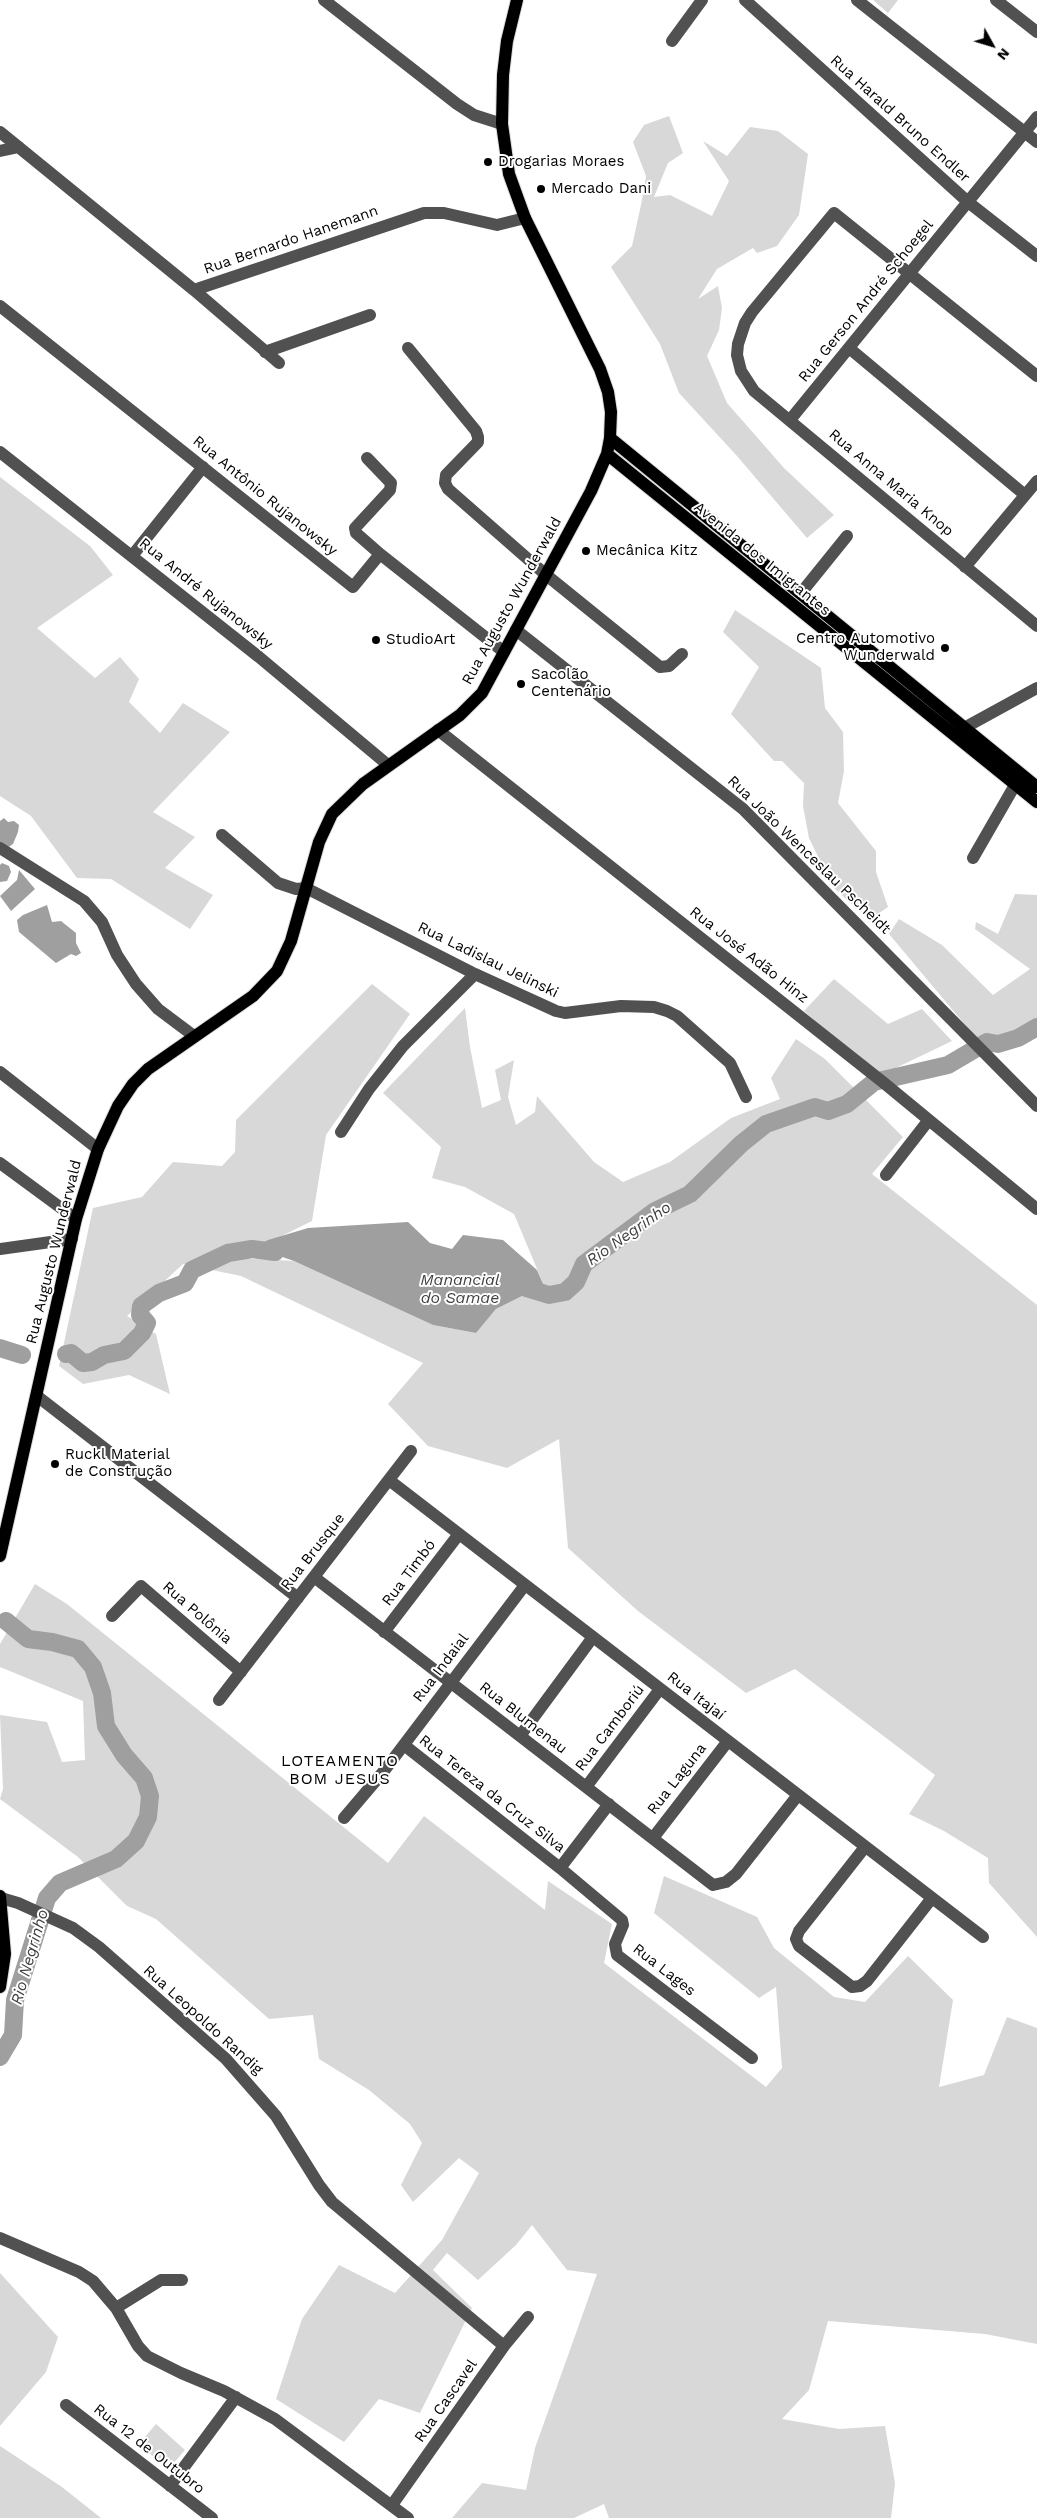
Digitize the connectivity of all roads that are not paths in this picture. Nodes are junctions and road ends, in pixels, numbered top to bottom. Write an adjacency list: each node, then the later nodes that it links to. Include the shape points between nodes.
1 (324, 0): 10 (street, via 457,104 474,115)
2 (517, 0): 10 (main road, Rua Augusto Wunderwald, via 504,57)
3 (702, 0): 8 (street)
4 (745, 0): 16 (street, Rua Harald Bruno Endler)
5 (857, 0): 12 (street)
6 (996, 0): 7 (street)
7 (1037, 32)
8 (672, 41)
9 (1037, 117): 12 (street, Rua Gerson André Schoegel)
10 (502, 124): 17 (main road, Rua Augusto Wunderwald, via 509,174)
11 (0, 132): 14 (street, Rua Bernardo Hanemann)
12 (1025, 132): 13 (street); 16 (street, Rua Gerson André Schoegel)
13 (1037, 142)
14 (19, 147): 15 (street); 20 (street, Rua Bernardo Hanemann)
15 (0, 151)
16 (968, 202): 18 (street, Rua Harald Bruno Endler); 19 (street, Rua Gerson André Schoegel)
17 (525, 218): 20 (street, Rua Bernardo Hanemann, via 497,225 444,213 424,213); 29 (main road, Rua Augusto Wunderwald, via 600,369 610,402)
18 (1037, 256)
19 (910, 273): 24 (street, Rua Gerson André Schoegel); 27 (street); 28 (street, Rua Anna Maria Knop, via 834,213 745,323 738,344 741,371 750,386)
20 (194, 290): 25 (street)
21 (0, 306): 33 (street, Rua Antônio Rujanowsky)
22 (370, 315): 25 (street)
23 (408, 348): 42 (street, via 478,437 478,442 446,475 448,489)
24 (849, 348): 28 (street, Rua Gerson André Schoegel); 35 (street)
25 (265, 352): 26 (street)
26 (279, 363)
27 (1037, 376)
28 (790, 420): 41 (street, Rua Anna Maria Knop)
29 (610, 438): 31 (main road, Rua Augusto Wunderwald); 37 (main road, Avenida dos Imigrantes)
30 (0, 452): 40 (street, Rua André Rujanowsky)
31 (607, 454): 39 (main road, Avenida dos Imigrantes); 42 (main road, Rua Augusto Wunderwald, via 591,491)
32 (367, 458): 38 (street, via 391,483 390,490 355,528)
33 (203, 467): 38 (street, Rua Antônio Rujanowsky, via 353,587); 40 (street)
34 (1037, 480): 35 (street)
35 (1025, 495): 41 (street)
36 (847, 536): 43 (street)
37 (740, 544): 39 (main road, via 732,548); 43 (main road, Avenida dos Imigrantes)
38 (380, 554): 47 (street)
39 (732, 554): 44 (main road, Avenida dos Imigrantes)
40 (132, 556): 52 (street, Rua André Rujanowsky)
41 (965, 567): 45 (street, Rua Anna Maria Knop)
42 (545, 574): 46 (main road, Rua Augusto Wunderwald); 48 (street, via 660,667 669,666)
43 (801, 593): 44 (main road); 50 (main road, Avenida dos Imigrantes)
44 (790, 602): 53 (main road, Avenida dos Imigrantes)
45 (1037, 626)
46 (516, 630): 47 (main road, Rua Augusto Wunderwald); 64 (street, Rua João Wenceslau Pscheidt, via 743,809)
47 (504, 652): 51 (main road, Rua Augusto Wunderwald, via 482,693)
48 (682, 654)
49 (1037, 688): 50 (street)
50 (964, 728): 54 (main road, Avenida dos Imigrantes)
51 (438, 730): 52 (main road, Rua Augusto Wunderwald); 65 (street, Rua José Adão Hinz)
52 (388, 765): 59 (main road, Rua Augusto Wunderwald, via 350,794 332,814 319,842)
53 (1015, 785): 55 (main road, Avenida dos Imigrantes); 58 (street)
54 (1037, 787)
55 (1037, 802)
56 (222, 835): 59 (street, Rua Ladislau Jelinski, via 278,883 296,889)
57 (0, 848): 61 (street, via 84,901 102,922 117,955 136,984 164,1014)
58 (973, 858)
59 (306, 888): 60 (street, Rua Ladislau Jelinski); 61 (main road, Rua Augusto Wunderwald, via 291,941 276,971 253,996)
60 (475, 974): 63 (street, Rua Ladislau Jelinski, via 565,1013 621,1006 654,1007 667,1011 677,1016 730,1063); 66 (street, via 403,1046)
61 (194, 1036): 67 (main road, Rua Augusto Wunderwald, via 166,1054 133,1084 118,1106)
62 (0, 1072): 67 (street)
63 (746, 1098)
64 (1037, 1106)
65 (928, 1121): 69 (street); 70 (street, Rua José Adão Hinz)
66 (341, 1132)
67 (98, 1149): 71 (main road, Rua Augusto Wunderwald)
68 (0, 1162): 71 (street)
69 (886, 1175)
70 (1037, 1209)
71 (76, 1219): 72 (main road, Rua Augusto Wunderwald)
72 (72, 1239): 73 (street); 74 (main road, Rua Augusto Wunderwald)
73 (0, 1248)
74 (37, 1396): 78 (main road, Rua Augusto Wunderwald); 81 (street)
75 (411, 1451): 76 (street, Rua Brusque)
76 (389, 1480): 77 (street, Rua Itajaí); 79 (street, Rua Brusque)
77 (459, 1534): 80 (street, Rua Itajaí); 83 (street, Rua Timbó)
78 (0, 1556)
79 (314, 1577): 81 (street, Rua Brusque); 83 (street, Rua Blumenau)
80 (525, 1585): 84 (street, Rua Itajaí); 86 (street, Rua Indaial)
81 (298, 1598): 85 (street, Rua Brusque)
82 (112, 1616): 85 (street, Rua Polônia, via 141,1586)
83 (384, 1632): 86 (street, Rua Blumenau)
84 (593, 1637): 87 (street, Rua Itajaí); 89 (street)
85 (240, 1672): 88 (street, Rua Brusque)
86 (451, 1682): 89 (street, Rua Blumenau); 91 (street, Rua Indaial)
87 (660, 1689): 90 (street, Rua Itajaí); 92 (street, Rua Camboriú)
88 (219, 1700)
89 (520, 1736): 92 (street, Rua Blumenau)
90 (728, 1741): 93 (street, Rua Itajaí); 96 (street, Rua Laguna)
91 (404, 1745): 95 (street, Rua Indaial); 98 (street, Rua Tereza da Cruz Silva)
92 (586, 1787): 94 (street, Rua Blumenau)
93 (798, 1795): 96 (street, Rua Blumenau, via 736,1874 726,1882 713,1884); 97 (street, Rua Itajaí)
94 (609, 1804): 96 (street, Rua Blumenau); 98 (street)
95 (344, 1818)
96 (653, 1838)
97 (865, 1847): 100 (street, Rua Itajaí); 100 (street, via 796,1939 800,1946 852,1986 860,1986 867,1980)
98 (560, 1868): 103 (street, Rua Lages, via 622,1920 615,1944 617,1955)
99 (0, 1897): 102 (main road, via 5,1954); 108 (street, Rua Leopoldo Randig, via 74,1928 226,2059 276,2116 332,2202)
100 (932, 1898): 101 (street, Rua Itajaí)
101 (983, 1937)
102 (0, 1987)
103 (752, 2058)
104 (0, 2238): 106 (street, via 79,2272 93,2281)
105 (182, 2280): 106 (street, via 161,2280)
106 (116, 2308): 109 (street, via 147,2356)
107 (528, 2317): 108 (street, Rua Cascavel)
108 (504, 2346): 112 (street, Rua Cascavel)
109 (236, 2397): 111 (street); 112 (street, via 275,2419)
110 (66, 2405): 111 (street, Rua 12 de Outubro)
111 (170, 2486): 113 (street, Rua 12 de Outubro)
112 (392, 2505): 114 (street)
113 (212, 2518)
114 (408, 2518)

